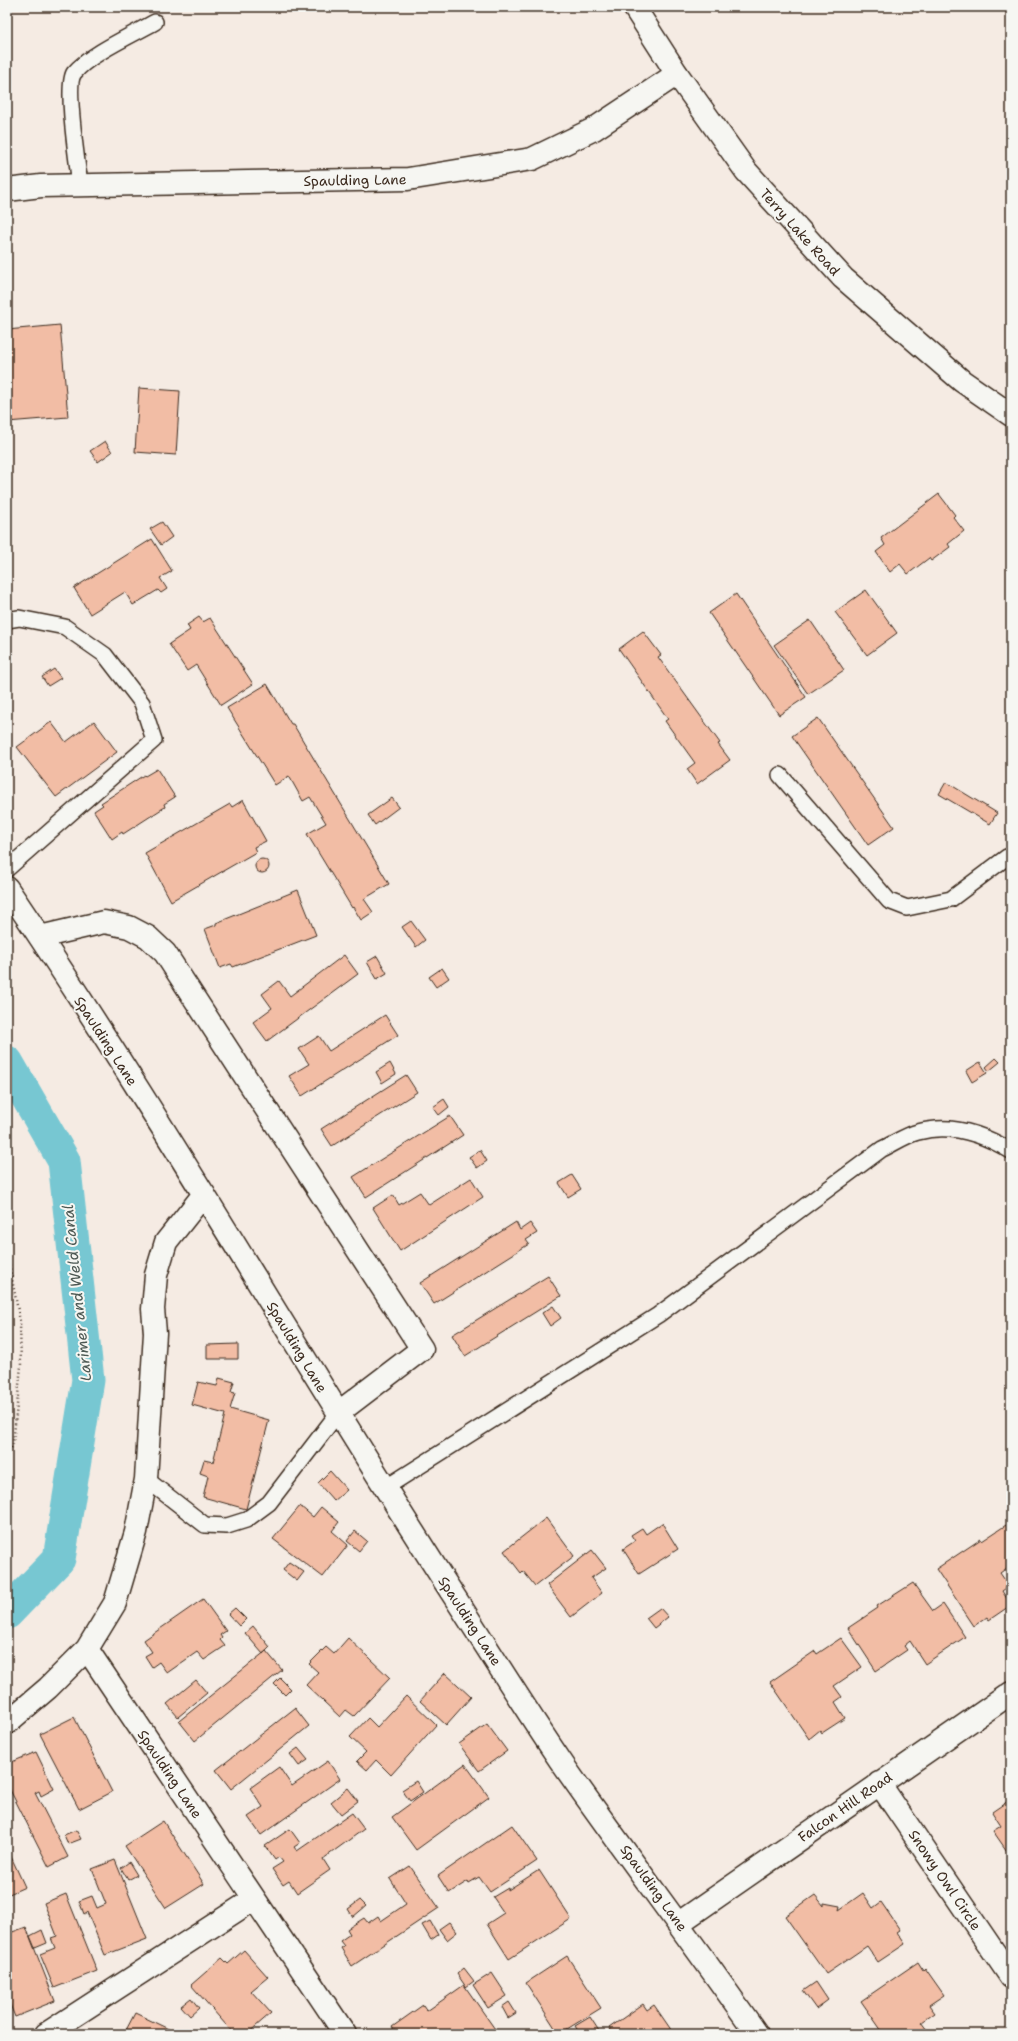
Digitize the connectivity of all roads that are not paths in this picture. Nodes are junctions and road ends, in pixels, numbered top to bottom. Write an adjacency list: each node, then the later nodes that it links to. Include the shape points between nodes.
1 (634, 7): 3 (street, Terry Lake Road)
2 (155, 22): 4 (lane, via 90,59 73,74 70,90)
3 (678, 74): 4 (street, Spaulding Lane, via 594,129 532,159 408,179); 6 (street, Terry Lake Road, via 746,171 842,278 962,381)
4 (80, 186): 5 (street, Spaulding Lane, via 41,186)
5 (7, 190)
6 (1011, 415)
7 (7, 620): 10 (lane, via 20,618 65,627 105,655 142,703 154,740)
8 (780, 775): 9 (lane, via 889,901 907,908 951,899)
9 (1011, 856)
10 (7, 868)
11 (7, 888): 12 (street, Spaulding Lane)
12 (40, 937): 14 (street, Spaulding Lane); 15 (street, via 104,922 135,930 148,937 165,953 422,1349)
13 (1011, 1151): 17 (lane, via 995,1141 952,1127 917,1132 882,1149 658,1315)
14 (204, 1194): 15 (street, Spaulding Lane); 16 (street, via 166,1242 156,1275)
15 (338, 1413): 16 (lane, via 269,1503 246,1520 227,1526 205,1525); 17 (street, Spaulding Lane)
16 (146, 1479): 18 (street, via 136,1532 115,1603)
17 (385, 1488): 23 (street, Spaulding Lane, via 564,1764)
18 (87, 1649): 20 (street, via 48,1688); 22 (street, Spaulding Lane)
19 (1011, 1693): 21 (street, Falcon Hill Road)
20 (7, 1723)
21 (879, 1783): 23 (street, Falcon Hill Road); 24 (street, Snowy Owl Circle)
22 (254, 1899): 25 (street); 26 (street, Spaulding Lane)
23 (679, 1923): 27 (street, Spaulding Lane)
24 (1011, 1977)
25 (46, 2034)
26 (345, 2034)
27 (757, 2034)

